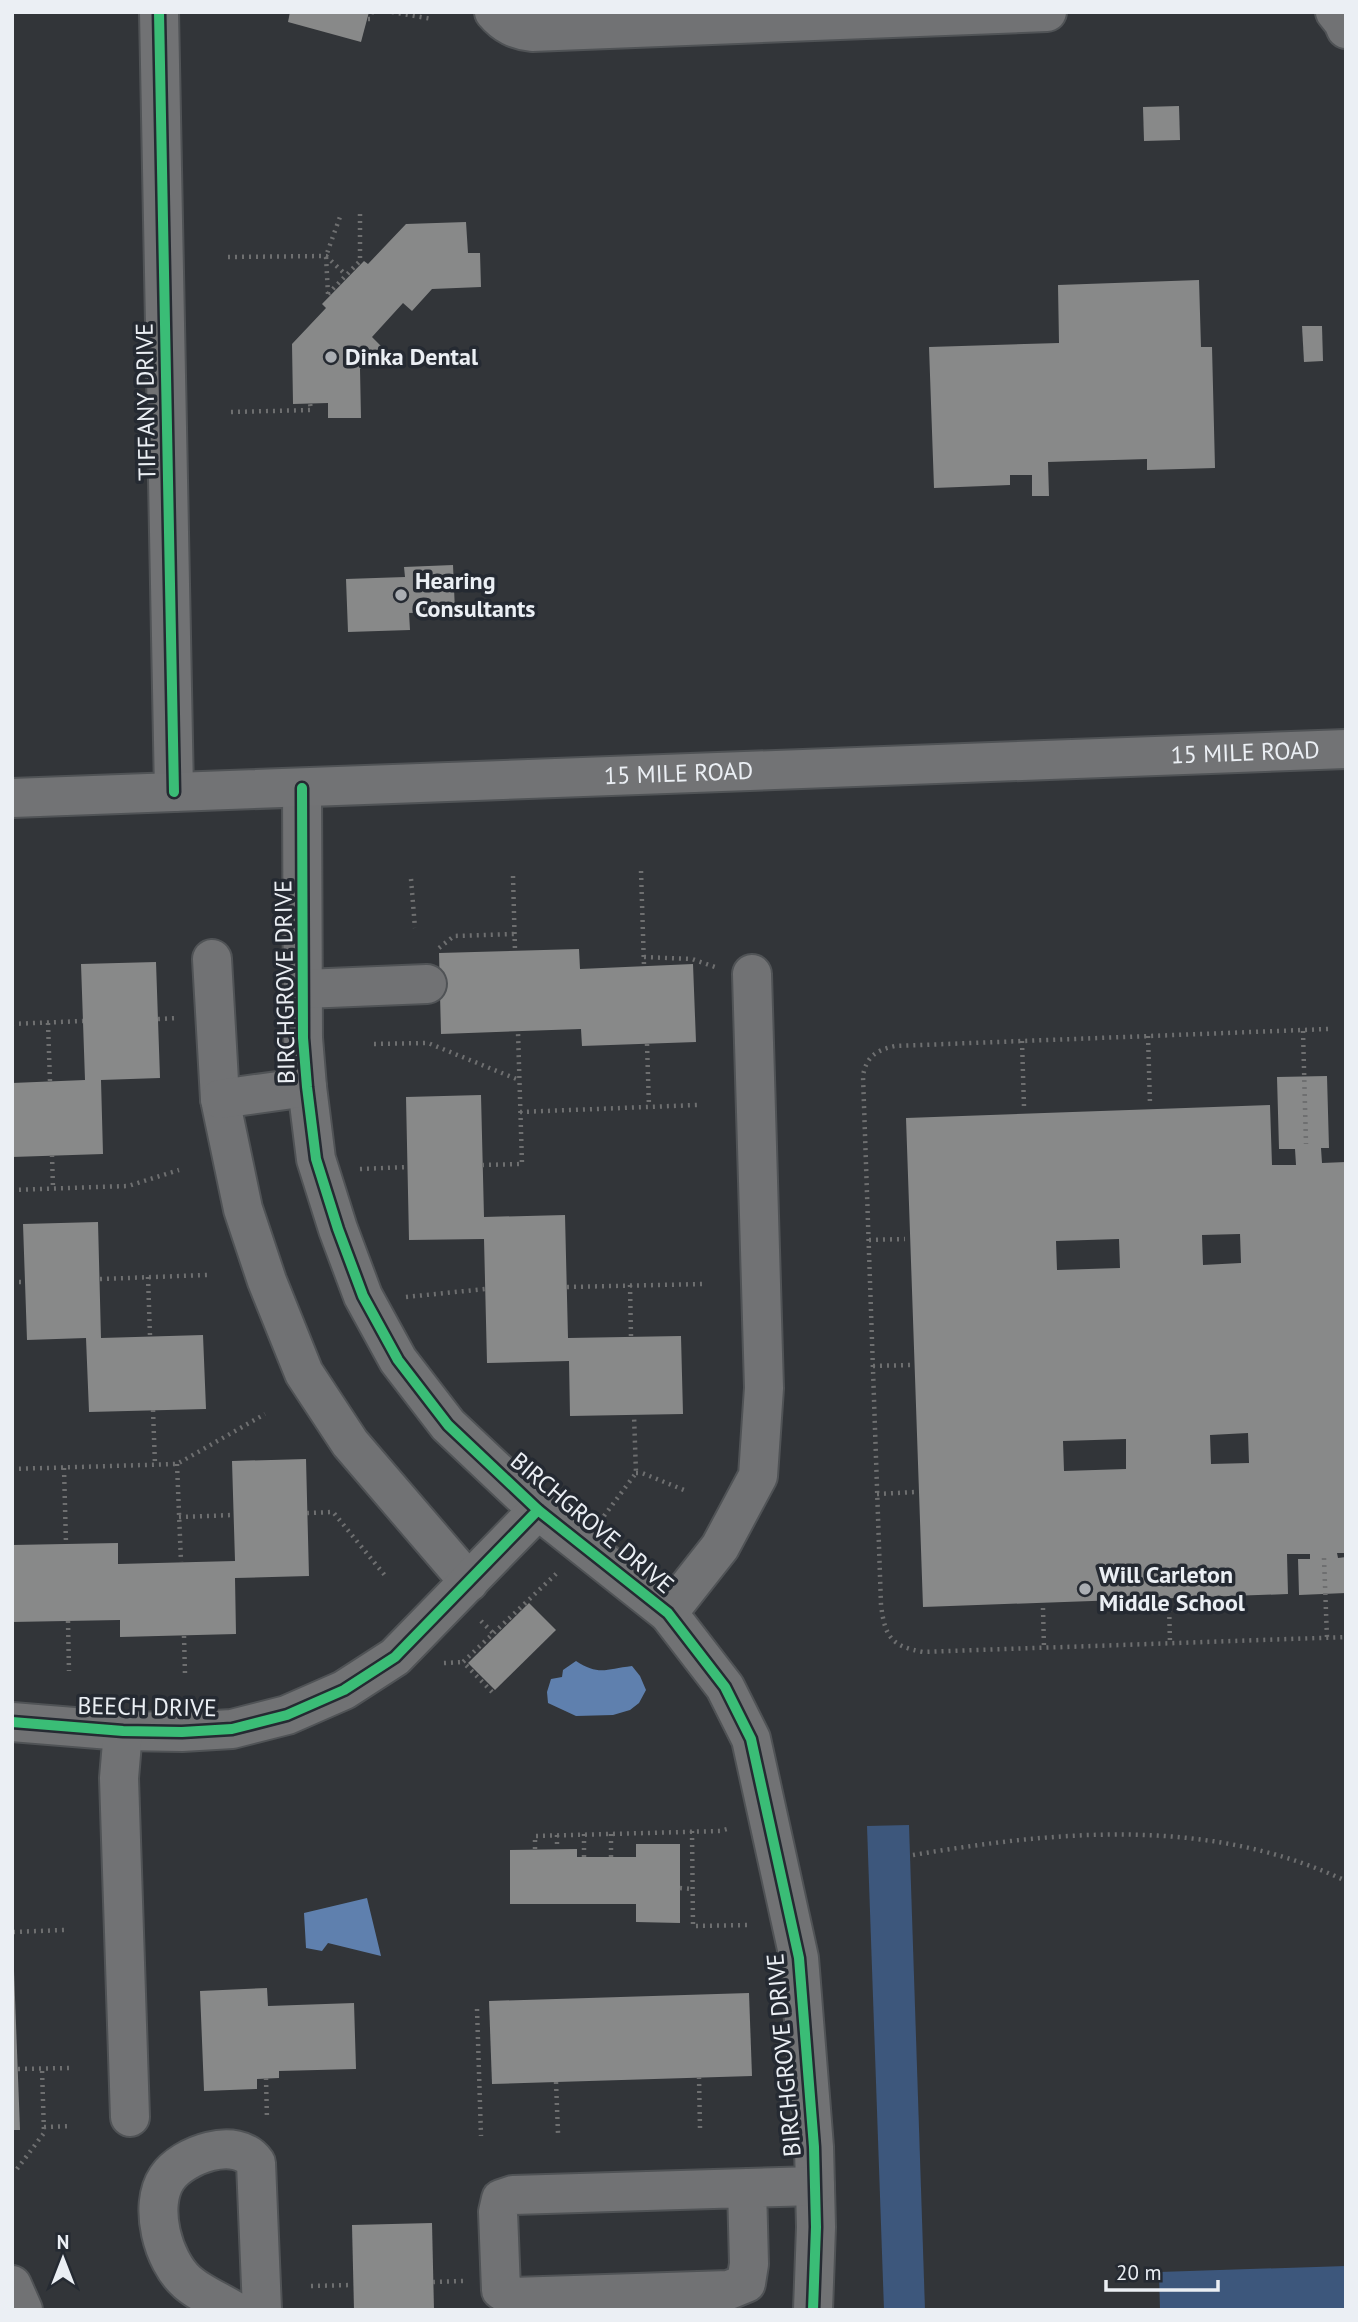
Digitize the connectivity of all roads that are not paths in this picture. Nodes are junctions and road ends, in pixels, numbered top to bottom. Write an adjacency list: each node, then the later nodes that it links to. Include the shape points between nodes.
1 (159, 12): 9 (street, TIFFANY DRIVE)
2 (1048, 12): 5 (street)
3 (1335, 12): 6 (street)
4 (497, 15): 5 (street, via 518,30 532,32)
5 (957, 15)
6 (1346, 29)
7 (1346, 748): 8 (main road, 15 MILE ROAD)
8 (302, 788): 9 (main road, 15 MILE ROAD); 14 (street, BIRCHGROVE DRIVE)
9 (174, 792): 10 (main road, 15 MILE ROAD)
10 (12, 798)
11 (212, 959): 16 (street)
12 (432, 967): 14 (street)
13 (737, 972): 19 (street, via 764,1388 758,1476 720,1547)
14 (304, 989): 15 (street, BIRCHGROVE DRIVE)
15 (307, 1087): 16 (street); 17 (street, BIRCHGROVE DRIVE, via 316,1158 363,1296 398,1360 448,1425)
16 (220, 1099): 18 (street, via 243,1209 304,1373 350,1443)
17 (538, 1510): 18 (street, BEECH DRIVE); 19 (street, BIRCHGROVE DRIVE)
18 (468, 1582): 21 (street, BEECH DRIVE, via 395,1657 344,1690 287,1715 232,1729)
19 (668, 1613): 23 (street, BIRCHGROVE DRIVE, via 726,1687 751,1739 799,1958)
20 (12, 1722): 21 (street, BEECH DRIVE)
21 (123, 1731): 22 (street, via 119,1778)
22 (130, 2117)
23 (815, 2186): 24 (street); 29 (street, BIRCHGROVE DRIVE)
24 (747, 2188): 24 (street, via 501,2199 501,2290 513,2297 729,2290 746,2283)
25 (12, 2286): 26 (street)
26 (23, 2310)
27 (233, 2310): 28 (street, via 187,2282 174,2267 163,2245 159,2212 166,2179 178,2166 196,2156 225,2150 251,2155 256,2162)
28 (262, 2310)
29 (813, 2310)

